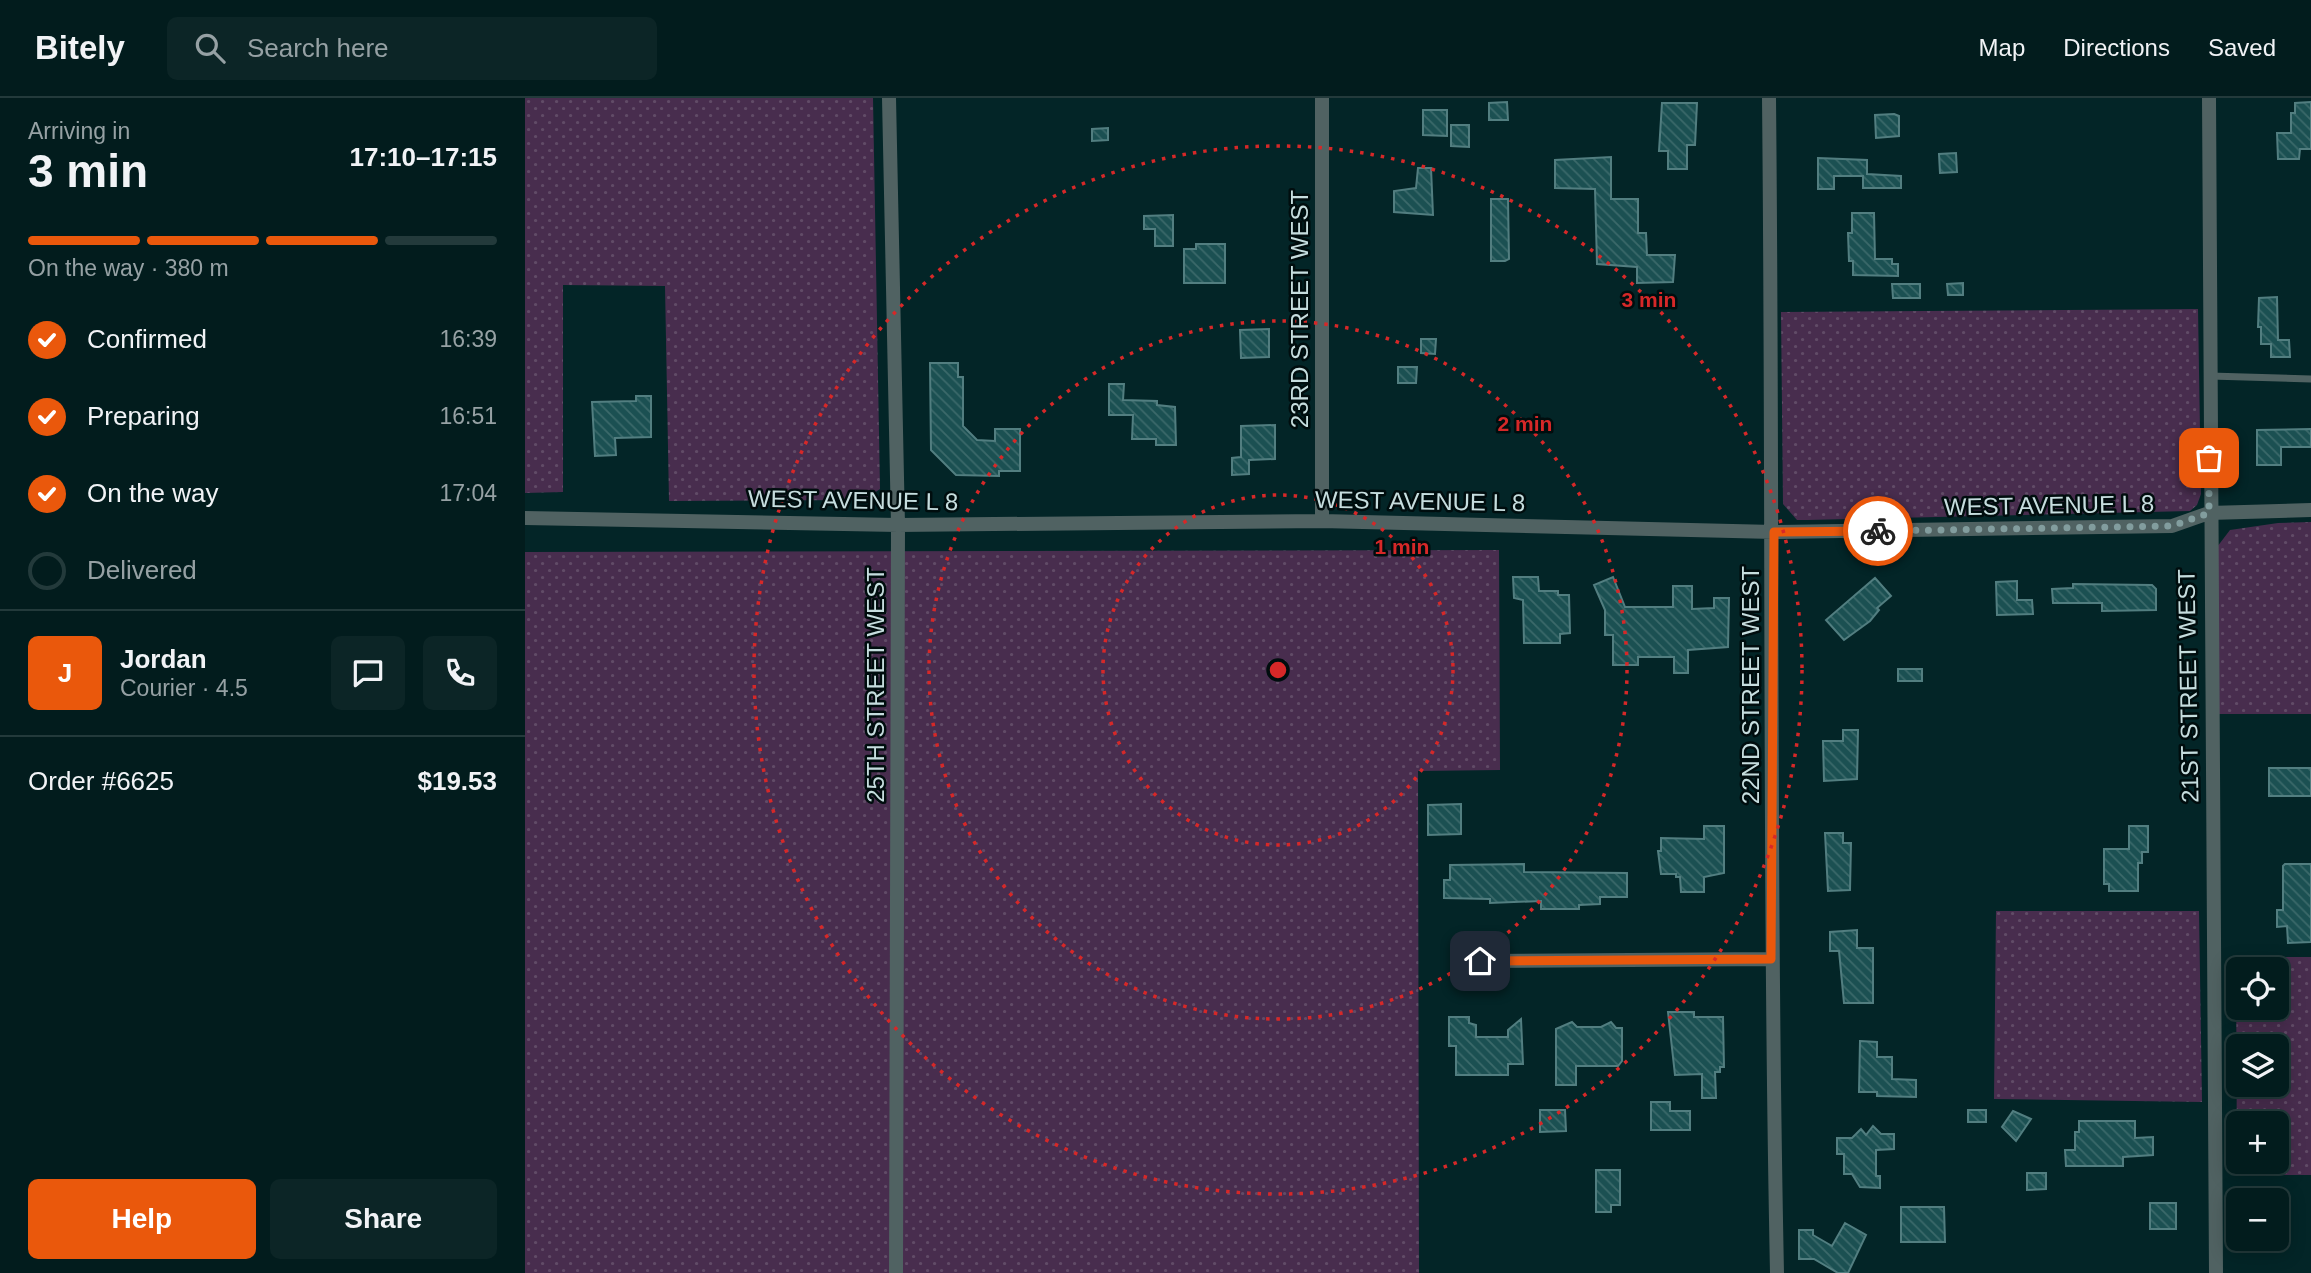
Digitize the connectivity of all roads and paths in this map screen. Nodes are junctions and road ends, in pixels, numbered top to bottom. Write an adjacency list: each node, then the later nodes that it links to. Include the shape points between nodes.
1 (889, 98): 11 (street, 25TH STREET WEST)
2 (1322, 98): 10 (street, 23RD STREET WEST)
3 (1769, 98): 12 (street, 22ND STREET WEST)
4 (2209, 98): 5 (street, 21ST STREET WEST)
5 (2209, 376): 6 (lane); 8 (street, 21ST STREET WEST)
6 (2311, 379)
7 (2311, 510): 8 (street, WEST AVENUE L 8)
8 (2209, 513): 12 (street, WEST AVENUE L 8, via 2172,526); 17 (street, 21ST STREET WEST)
9 (525, 518): 11 (street, WEST AVENUE L 8)
10 (1322, 521): 11 (street, WEST AVENUE L 8); 12 (street, WEST AVENUE L 8)
11 (898, 525): 15 (street, 25TH STREET WEST)
12 (1774, 532): 13 (street, 22ND STREET WEST)
13 (1771, 959): 14 (street); 16 (street, 22ND STREET WEST)
14 (1480, 961)
15 (895, 1273)
16 (1777, 1273)
17 (2216, 1273)

